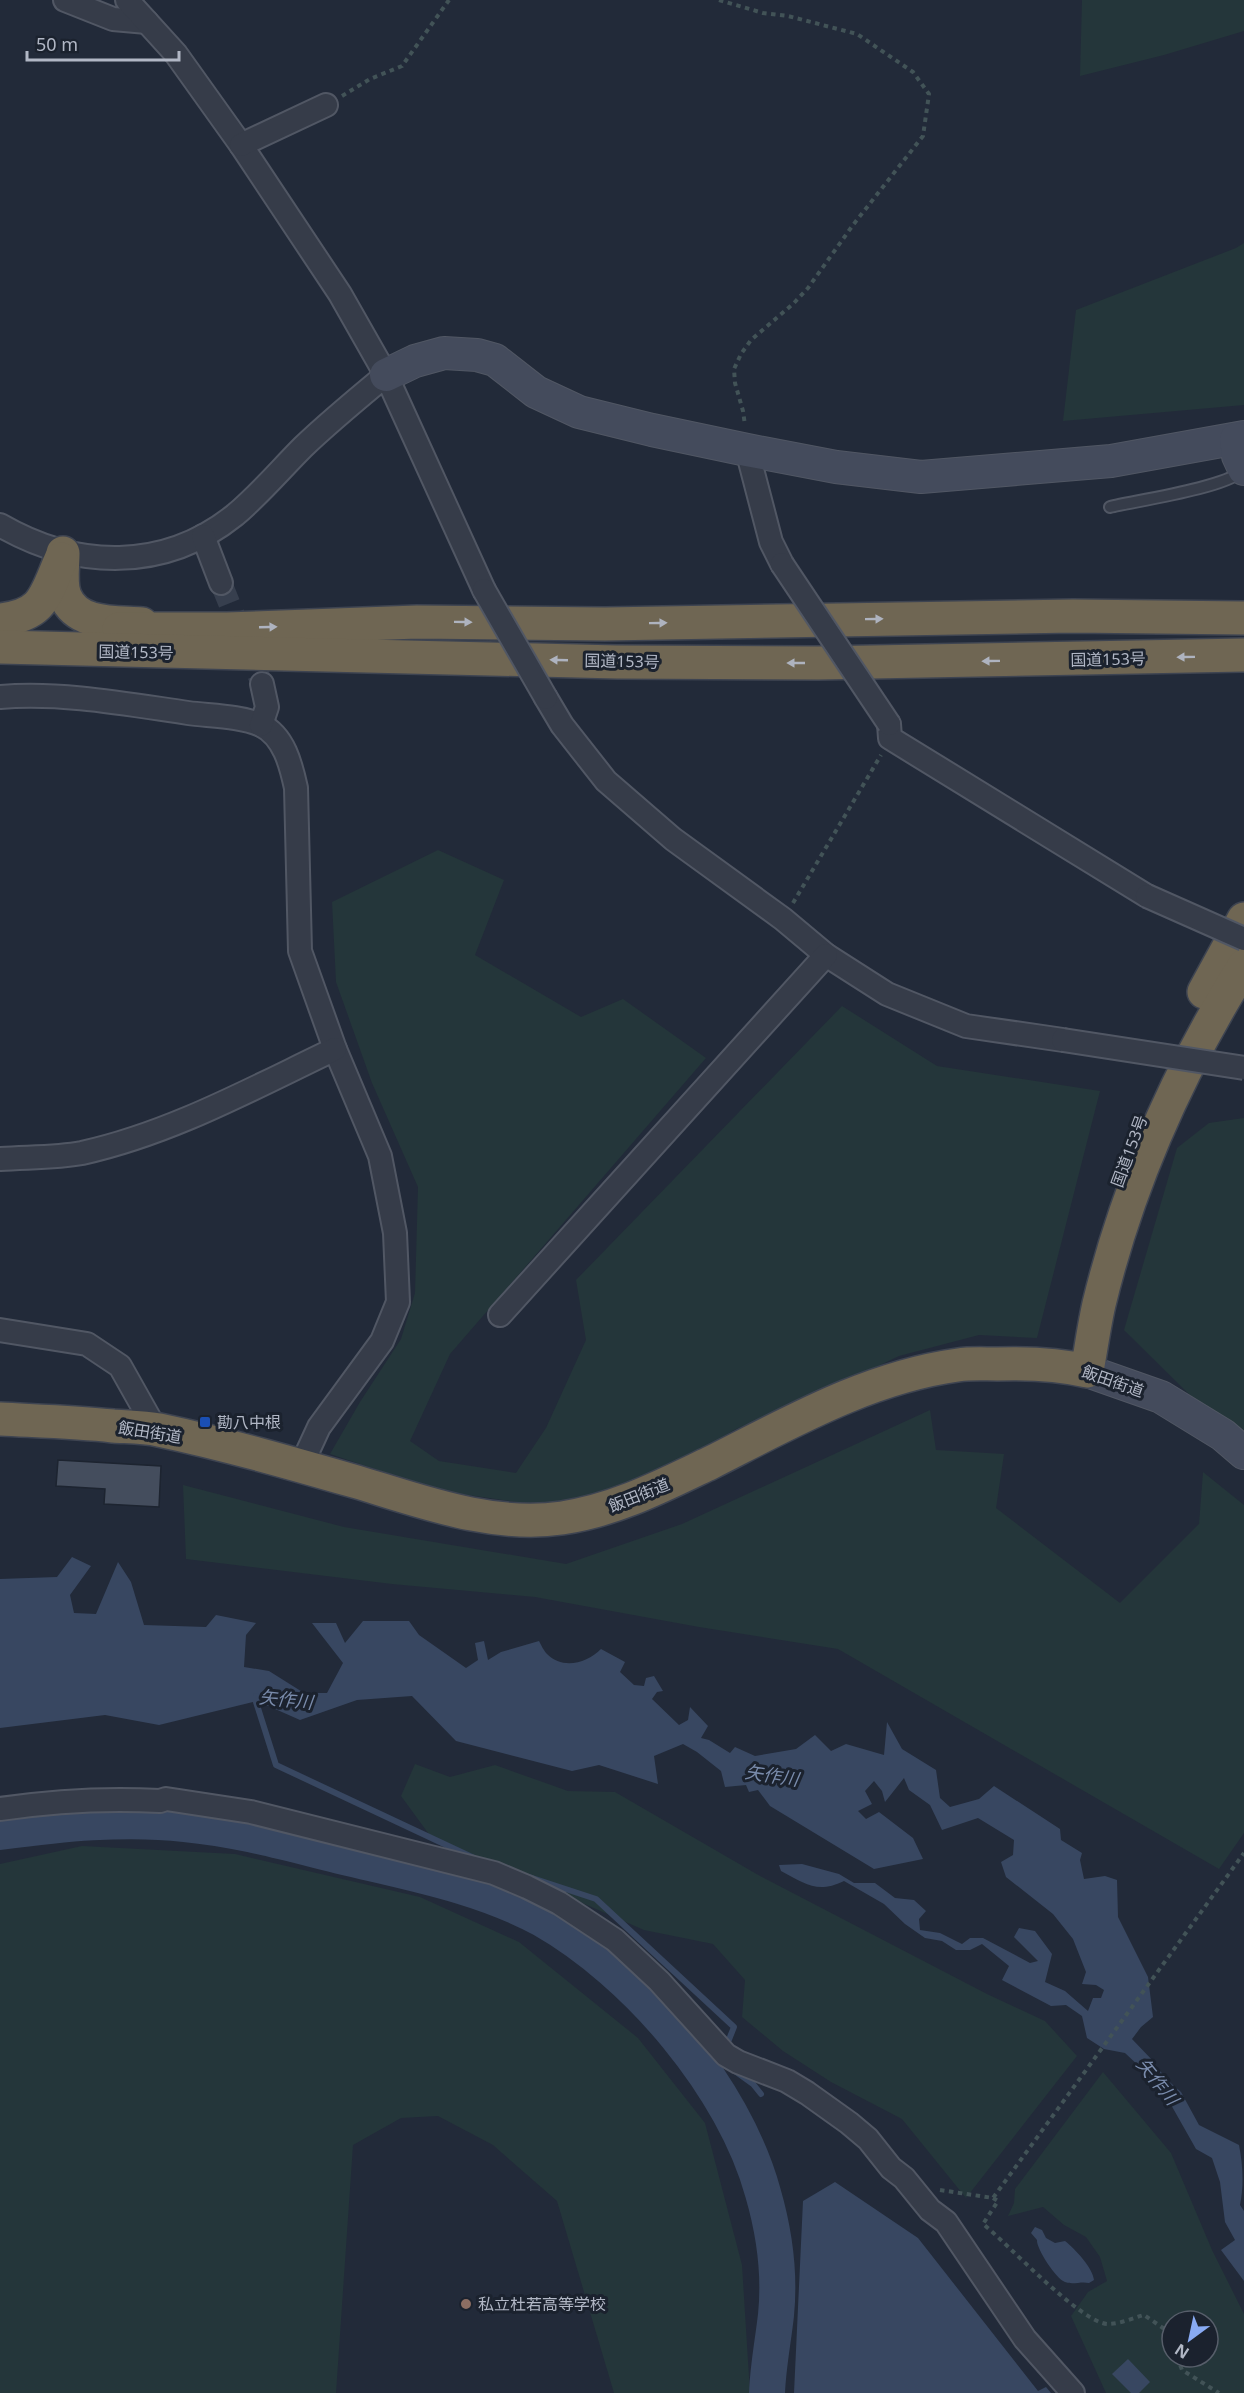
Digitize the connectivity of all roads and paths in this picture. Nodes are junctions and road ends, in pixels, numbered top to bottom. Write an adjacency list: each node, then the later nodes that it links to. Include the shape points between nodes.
1 (65, 0): 5 (street, via 113,19)
2 (127, 0): 5 (street)
3 (449, 0): 6 (path, via 402,66 370,78)
4 (719, 0): 10 (path, via 857,34 913,72 928,94 923,136 808,288 741,354 734,369)
5 (147, 22): 7 (street, via 176,54)
6 (326, 105): 7 (street)
7 (241, 145): 8 (street, via 340,294)
8 (386, 375): 10 (street, via 444,353 477,355 495,360 536,392 579,412); 14 (street, via 327,425 262,491); 29 (street, bridge, via 484,590 562,725 606,781 673,839)
9 (1240, 438): 10 (street, via 1111,461 921,477); 11 (street, via 1238,456)
10 (747, 450): 28 (street, bridge, via 771,542 782,564)
11 (1244, 469): 12 (lane, via 1237,476 1211,484)
12 (1110, 507)
13 (0, 525): 15 (street, via 37,545)
14 (203, 536): 15 (street, via 137,557); 16 (street)
15 (63, 553): 18 (highway, via 37,607 27,615); 20 (highway, via 64,595 70,606 91,619)
16 (221, 583)
17 (1244, 618): 20 (highway, 国道153号, one-way to 17, via 417,622)
18 (0, 620)
19 (0, 627): 20 (highway, 国道153号)
20 (227, 629)
21 (0, 647): 22 (highway, 国道153号)
22 (57, 650): 23 (highway, 国道153号, one-way to 22, via 818,663); 24 (highway)
23 (1244, 655)
24 (0, 656)
25 (262, 684): 27 (street, via 267,707)
26 (1, 700): 27 (street, via 36,694 78,698)
27 (261, 725): 34 (street, via 285,751 294,777 300,951)
28 (890, 731): 29 (path, via 868,779); 31 (street, bridge, via 1146,896)
29 (783, 919): 32 (street)
30 (1244, 919): 39 (highway, 国道153号, via 1179,1036 1129,1147 1089,1273)
31 (1244, 939)
32 (825, 955): 35 (street, bridge, via 887,994 966,1026); 37 (street)
33 (1244, 966): 39 (highway, 国道153号, via 1170,1101 1135,1186)
34 (335, 1049): 36 (street, via 188,1119 119,1143 80,1153); 43 (street, via 380,1156 395,1233 398,1302 382,1341 319,1427)
35 (1244, 1068)
36 (0, 1159)
37 (500, 1315)
38 (0, 1330): 41 (street, via 87,1344 120,1366)
39 (1077, 1369): 42 (street, 飯田街道, via 1161,1397 1223,1435); 43 (highway, 飯田街道, via 1031,1363 959,1365 909,1375 814,1411 656,1490 596,1511 560,1518 480,1517)
40 (0, 1419): 41 (highway, 飯田街道)
41 (156, 1430): 43 (highway, 飯田街道)
42 (1244, 1453)
43 (301, 1466)
44 (0, 1809): 47 (street, via 113,1798 160,1802 166,1799 251,1812 494,1873 559,1903 615,1940 659,1981 726,2055 787,2081 849,2123)
45 (1244, 1853): 46 (path)
46 (993, 2198): 47 (path, via 936,2189); 48 (path, via 998,2201 983,2224 1064,2298 1097,2322 1108,2324 1144,2315)
47 (924, 2202): 50 (street, via 946,2222 1025,2339)
48 (1160, 2326)
49 (1182, 2369): 51 (path)
50 (1073, 2393)
51 (1220, 2393)

